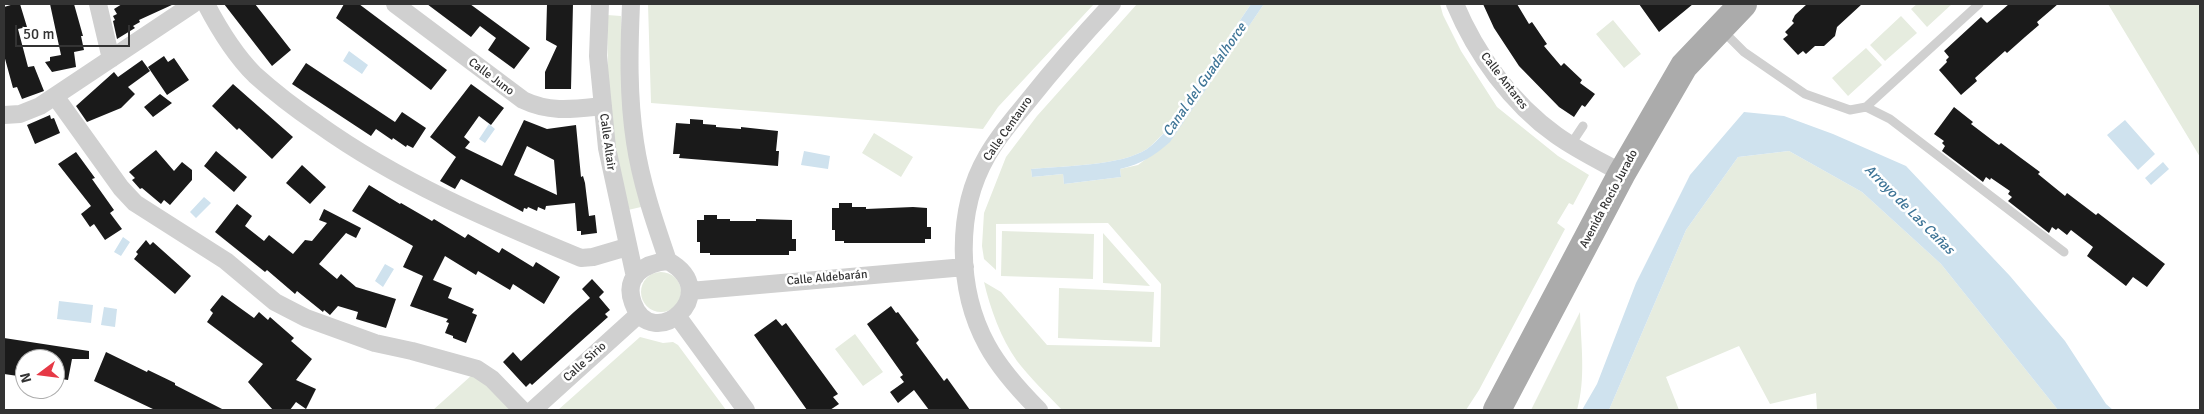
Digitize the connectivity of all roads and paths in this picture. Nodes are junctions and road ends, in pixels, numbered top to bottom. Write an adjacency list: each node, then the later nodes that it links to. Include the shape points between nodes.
1 (98, 4): 12 (street)
2 (193, 4): 12 (street)
3 (206, 4): 20 (street, via 233,49 254,74 357,152 463,208 581,258)
4 (395, 4): 14 (street, Calle Juno, via 523,100 539,108)
5 (600, 4): 14 (street, Calle Altair, via 598,56)
6 (631, 4): 22 (street, via 628,57 635,143 652,214)
7 (1112, 4): 23 (street, Calle Centauro, via 1066,52 987,156 971,196 964,242)
8 (1455, 4): 18 (street, Calle Antares, via 1480,52 1522,107)
9 (1743, 4): 11 (main road, Avenida Rocío Jurado)
10 (1979, 4): 15 (lane)
11 (1720, 28): 15 (lane, via 1744,52 1804,94 1850,110); 19 (main road, Avenida Rocío Jurado, via 1684,66)
12 (111, 59): 13 (street)
13 (54, 96): 16 (street, via 20,114); 29 (street, via 135,203 226,261 275,302 306,318 375,343 477,369 492,379)
14 (603, 106): 20 (street, Calle Altair, via 607,148)
15 (1866, 107): 21 (lane, via 1890,119)
16 (4, 115)
17 (1583, 126): 18 (lane)
18 (1570, 144): 19 (street, Calle Antares)
19 (1622, 173): 33 (main road, Avenida Rocío Jurado)
20 (627, 247): 24 (street, Calle Altair)
21 (2064, 252)
22 (668, 261): 24 (street, via 654,262); 25 (street, via 687,276)
23 (965, 267): 25 (street, Calle Aldebarán); 28 (street, Calle Centauro, via 977,322)
24 (634, 277): 26 (street, via 632,300)
25 (690, 291): 27 (street, via 686,308)
26 (638, 315): 27 (street, via 652,322 667,322); 30 (street, Calle Sirio)
27 (678, 317): 31 (street)
28 (1020, 403): 32 (street, Calle Centauro)
29 (522, 410)
30 (533, 410)
31 (746, 410)
32 (1039, 410)
33 (1497, 410)

